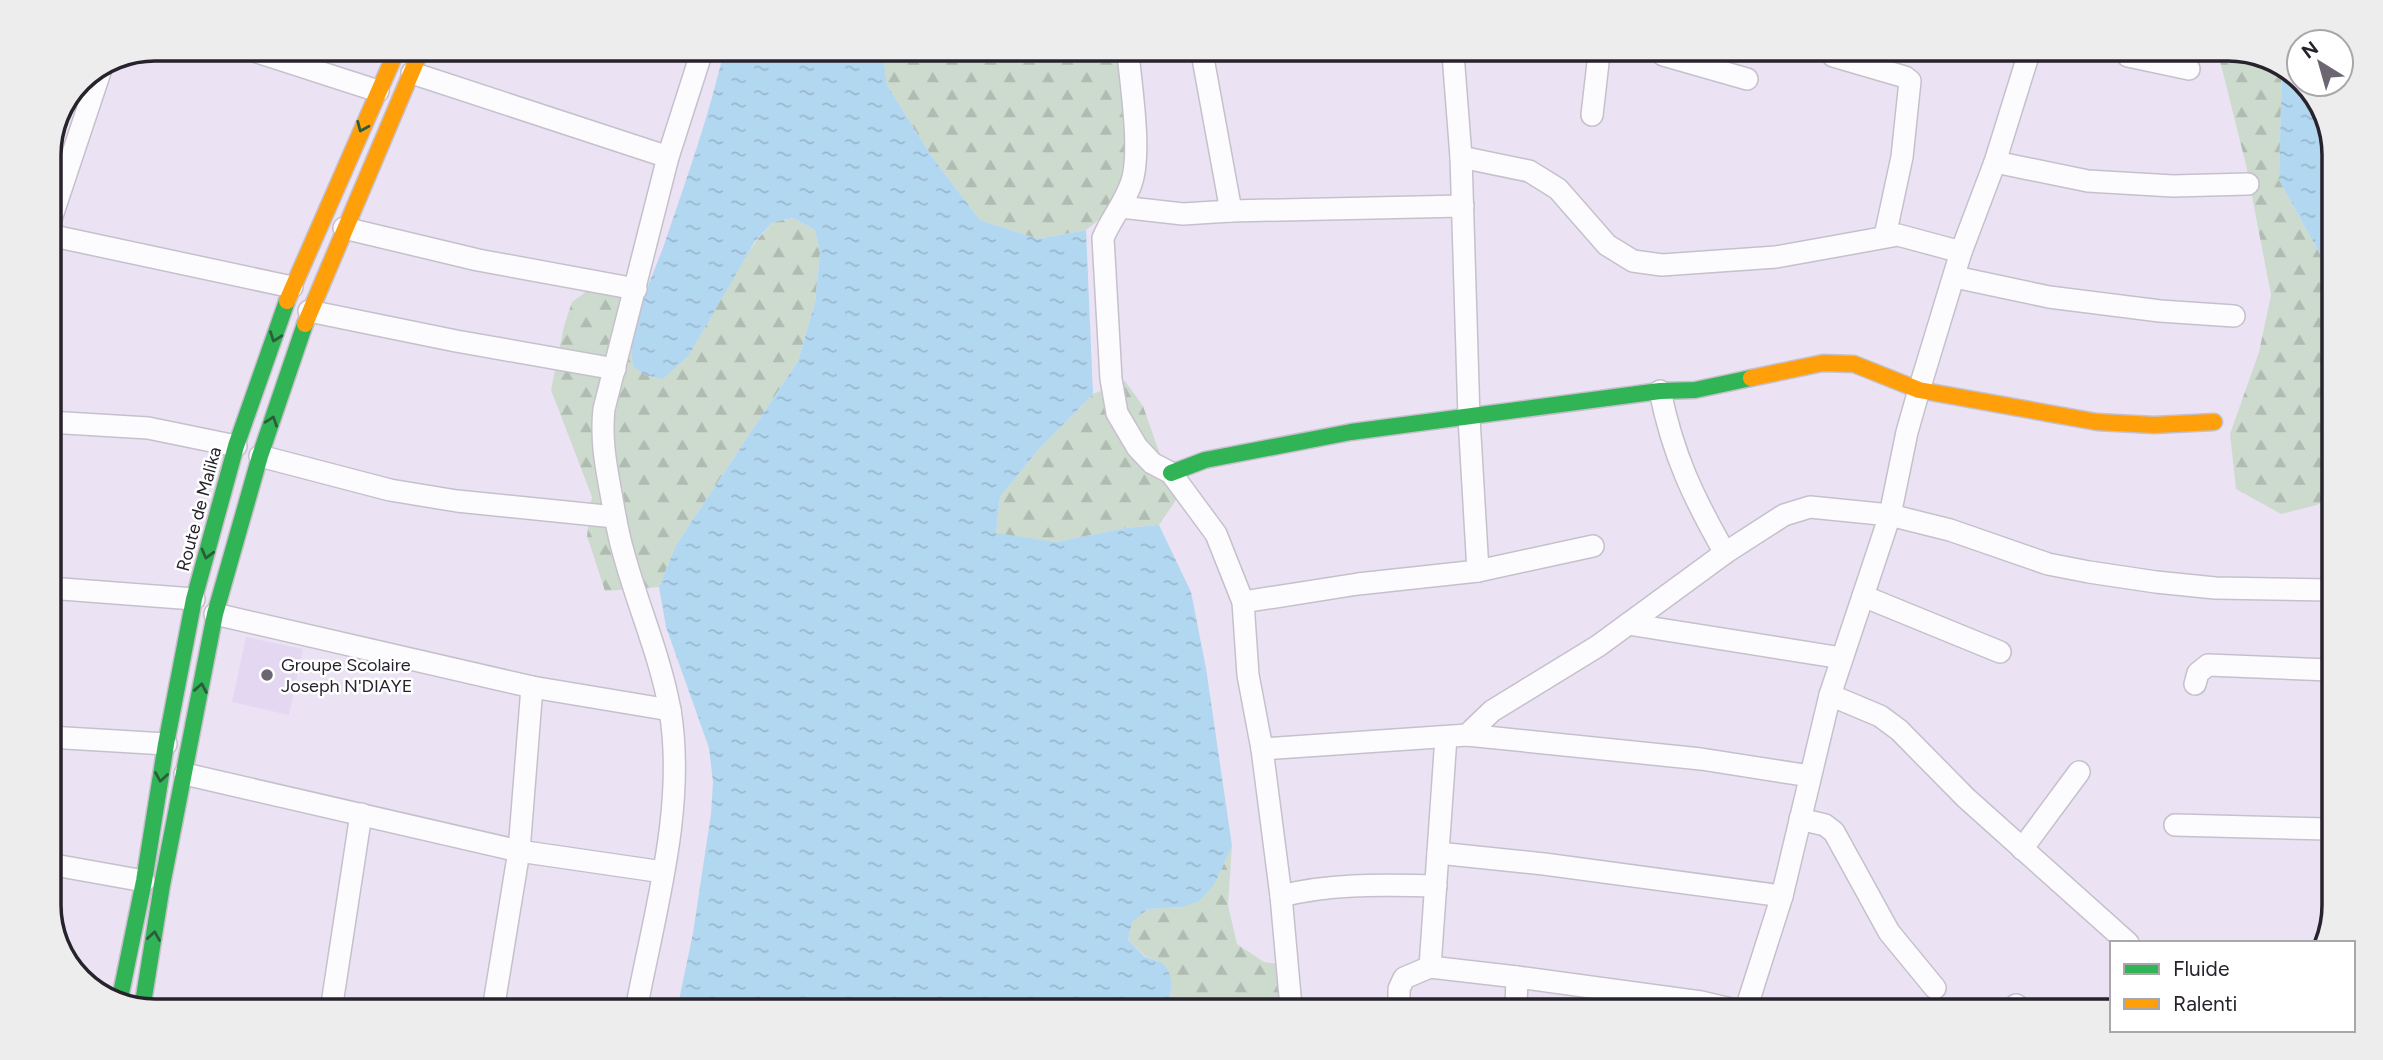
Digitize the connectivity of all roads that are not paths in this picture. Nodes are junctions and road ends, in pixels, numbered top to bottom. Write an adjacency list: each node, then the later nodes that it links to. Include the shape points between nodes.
1 (284, 61): 17 (street)
2 (392, 61): 17 (main road, Route de Malika)
3 (417, 61): 14 (main road)
4 (699, 61): 19 (street)
5 (1129, 61): 25 (street, via 1136,163)
6 (1203, 61): 26 (street)
7 (1453, 61): 20 (street)
8 (1598, 61): 18 (street)
9 (1684, 61): 15 (street)
10 (1851, 61): 28 (street, via 1910,81 1902,157)
11 (2026, 61): 21 (street)
12 (2151, 61): 13 (street)
13 (2189, 69)
14 (412, 74): 19 (street); 27 (main road)
15 (1747, 79)
16 (97, 82): 23 (street)
17 (378, 92): 32 (main road, Route de Malika, one-way to 32)
18 (1592, 115)
19 (668, 157): 33 (street)
20 (1461, 157): 24 (street); 28 (street, via 1530,171 1558,189 1607,245 1633,261 1662,265 1776,257)
21 (1995, 162): 22 (street, via 2088,181); 30 (street)
22 (2248, 184)
23 (61, 189)
24 (1463, 206): 26 (street); 39 (street)
25 (1121, 207): 26 (street, via 1183,214); 44 (street, via 1103,238 1117,413 1137,447 1152,463)
26 (1231, 211)
27 (344, 228): 33 (street, via 478,260); 34 (main road)
28 (1885, 236): 30 (street, via 1898,235)
29 (61, 238): 32 (street)
30 (1961, 252): 31 (street)
31 (1955, 277): 35 (street, via 2049,297); 37 (street)
32 (292, 287): 42 (main road, Route de Malika, one-way to 42)
33 (636, 289): 36 (street)
34 (309, 311): 36 (street); 43 (main road, one-way to 34)
35 (2234, 316)
36 (615, 369): 46 (street, via 602,428)
37 (1919, 390): 38 (main road, via 1854,364 1823,363 1695,390); 40 (main road, via 2097,422); 45 (street)
38 (1660, 391): 39 (main road); 48 (street, via 1667,426 1693,496)
39 (1469, 418): 44 (main road, via 1338,435 1205,460); 49 (street)
40 (2214, 422)
41 (61, 423): 42 (street, via 148,428)
42 (236, 446): 53 (main road, Route de Malika, one-way to 53)
43 (260, 456): 46 (street, via 390,490); 55 (main road)
44 (1171, 473): 54 (street, via 1216,534)
45 (1891, 515): 48 (street, via 1810,507 1784,515); 51 (street, via 2048,564 2089,572 2215,588); 52 (street)
46 (615, 517): 63 (street)
47 (1593, 546): 49 (street)
48 (1725, 553): 56 (street)
49 (1478, 571): 54 (street)
50 (61, 589): 53 (street)
51 (2322, 590)
52 (1863, 596): 57 (street); 58 (street)
53 (194, 598): 66 (main road, Route de Malika)
54 (1243, 602): 67 (street, via 1248,676)
55 (215, 614): 61 (street); 69 (main road, one-way to 55)
56 (1628, 624): 58 (street); 64 (street)
57 (2000, 652)
58 (1842, 658): 62 (street)
59 (2322, 670): 60 (street, via 2208,665 2198,673)
60 (2195, 684)
61 (532, 687): 63 (street); 76 (street)
62 (1830, 695): 70 (street); 75 (street, via 1880,716 1899,730)
63 (670, 710): 79 (street, via 675,773)
64 (1456, 736): 67 (street); 70 (street, via 1701,759); 77 (street)
65 (61, 738): 66 (street)
66 (166, 744): 80 (main road, Route de Malika, one-way to 80)
67 (1262, 748): 83 (street)
68 (2079, 772): 75 (street)
69 (186, 774): 71 (street); 89 (main road, one-way to 69)
70 (1810, 776): 72 (street)
71 (361, 814): 76 (street); 90 (street)
72 (1800, 819): 82 (street); 87 (street, via 1835,832 1889,932)
73 (2175, 825): 74 (street)
74 (2322, 829)
75 (2022, 849): 84 (street)
76 (520, 851): 79 (street); 91 (street)
77 (1438, 853): 81 (street); 82 (street)
78 (61, 866): 80 (street)
79 (663, 872): 92 (street)
80 (144, 881): 88 (main road, Route de Malika)
81 (1436, 886): 83 (street, via 1315,888); 85 (street)
82 (1782, 896): 97 (street)
83 (1281, 897): 93 (street)
84 (2126, 941)
85 (1430, 967): 86 (street); 94 (street, via 1401,982)
86 (1517, 977): 95 (street); 96 (street)
87 (1935, 988)
88 (121, 993)
89 (144, 998)
90 (333, 999)
91 (495, 999)
92 (638, 999)
93 (1290, 999)
94 (1400, 999)
95 (1516, 999)
96 (1673, 999)
97 (1749, 999)

